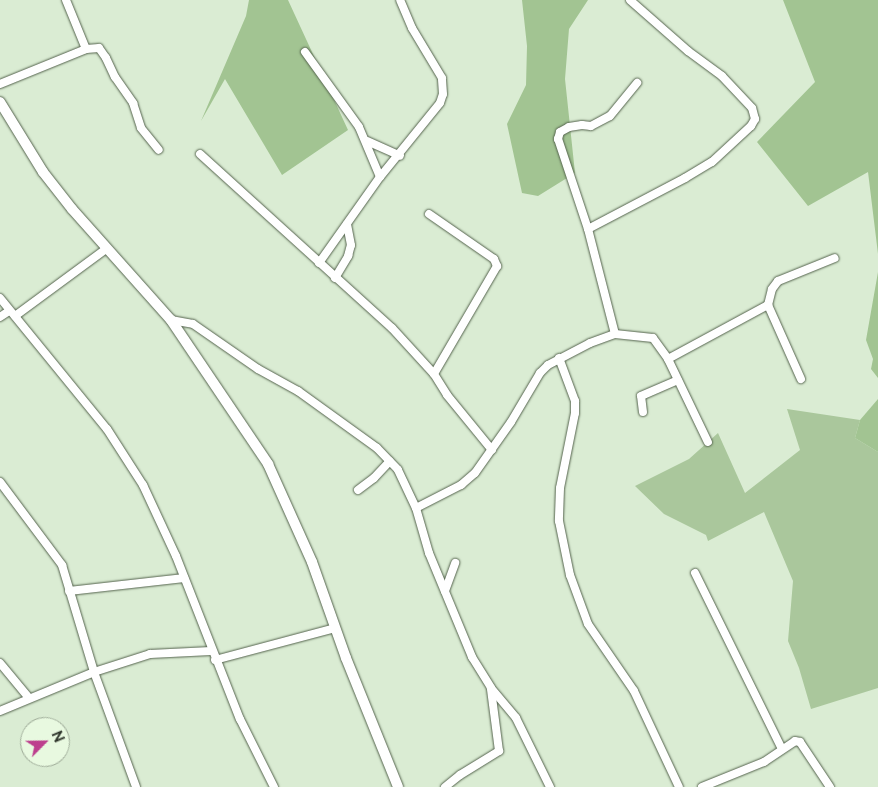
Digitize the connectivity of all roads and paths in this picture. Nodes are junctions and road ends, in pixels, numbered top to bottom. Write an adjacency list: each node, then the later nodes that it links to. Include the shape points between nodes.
1 (66, 0): 4 (street)
2 (400, 0): 12 (street, via 444,86 440,103)
3 (630, 0): 16 (street, via 722,76 752,108 755,119 712,162)
4 (86, 49): 7 (street); 10 (street, via 100,48 133,103 141,128)
5 (305, 52): 9 (street)
6 (637, 83): 16 (street, via 610,116 599,123 569,127 560,132 559,145)
7 (0, 84)
8 (0, 102): 17 (street, via 43,172)
9 (367, 141): 12 (street); 13 (street)
10 (159, 150)
11 (200, 154): 19 (street)
12 (400, 156): 13 (street)
13 (380, 177): 15 (street)
14 (429, 214): 29 (street, via 494,259 497,266)
15 (347, 224): 19 (street); 20 (street, via 351,245)
16 (588, 229): 26 (street)
17 (106, 249): 23 (street); 25 (street)
18 (835, 258): 22 (street, via 778,281 772,288)
19 (318, 264): 20 (street)
20 (335, 278): 29 (street, via 368,304)
21 (0, 298): 23 (street)
22 (768, 306): 28 (street); 30 (street)
23 (12, 314): 24 (street); 41 (street, via 124,453 143,485)
24 (0, 317)
25 (171, 320): 35 (street, via 193,324 258,369 298,391); 44 (street, via 268,464 312,562)
26 (615, 334): 27 (street); 28 (street, via 653,338)
27 (559, 358): 34 (street, via 540,373); 58 (street, via 575,401 560,488 560,521 570,575 588,624 634,691)
28 (668, 359): 31 (street)
29 (434, 374): 34 (street)
30 (801, 379)
31 (678, 380): 32 (street, via 641,396); 33 (street)
32 (643, 412)
33 (708, 442)
34 (492, 450): 38 (street, via 475,473 461,485)
35 (390, 461): 37 (street); 38 (street, via 407,485)
36 (0, 482): 42 (street, via 58,557)
37 (358, 490)
38 (416, 508): 43 (street, via 429,552)
39 (455, 563): 43 (street)
40 (695, 573): 52 (street)
41 (184, 578): 42 (street); 45 (street)
42 (70, 591): 48 (street)
43 (446, 591): 49 (street, via 469,650)
44 (335, 628): 46 (street); 55 (street)
45 (211, 651): 46 (street); 48 (street, via 150,654)
46 (215, 660): 54 (street)
47 (0, 663): 50 (street)
48 (94, 672): 50 (street); 53 (street)
49 (491, 688): 56 (street, via 499,750); 57 (street, via 516,718)
50 (29, 698): 51 (street)
51 (0, 711)
52 (782, 749): 59 (street, via 764,762); 60 (street, via 795,741 800,742)
53 (136, 787)
54 (274, 787)
55 (398, 787)
56 (445, 787)
57 (550, 787)
58 (680, 787)
59 (702, 787)
60 (830, 787)

